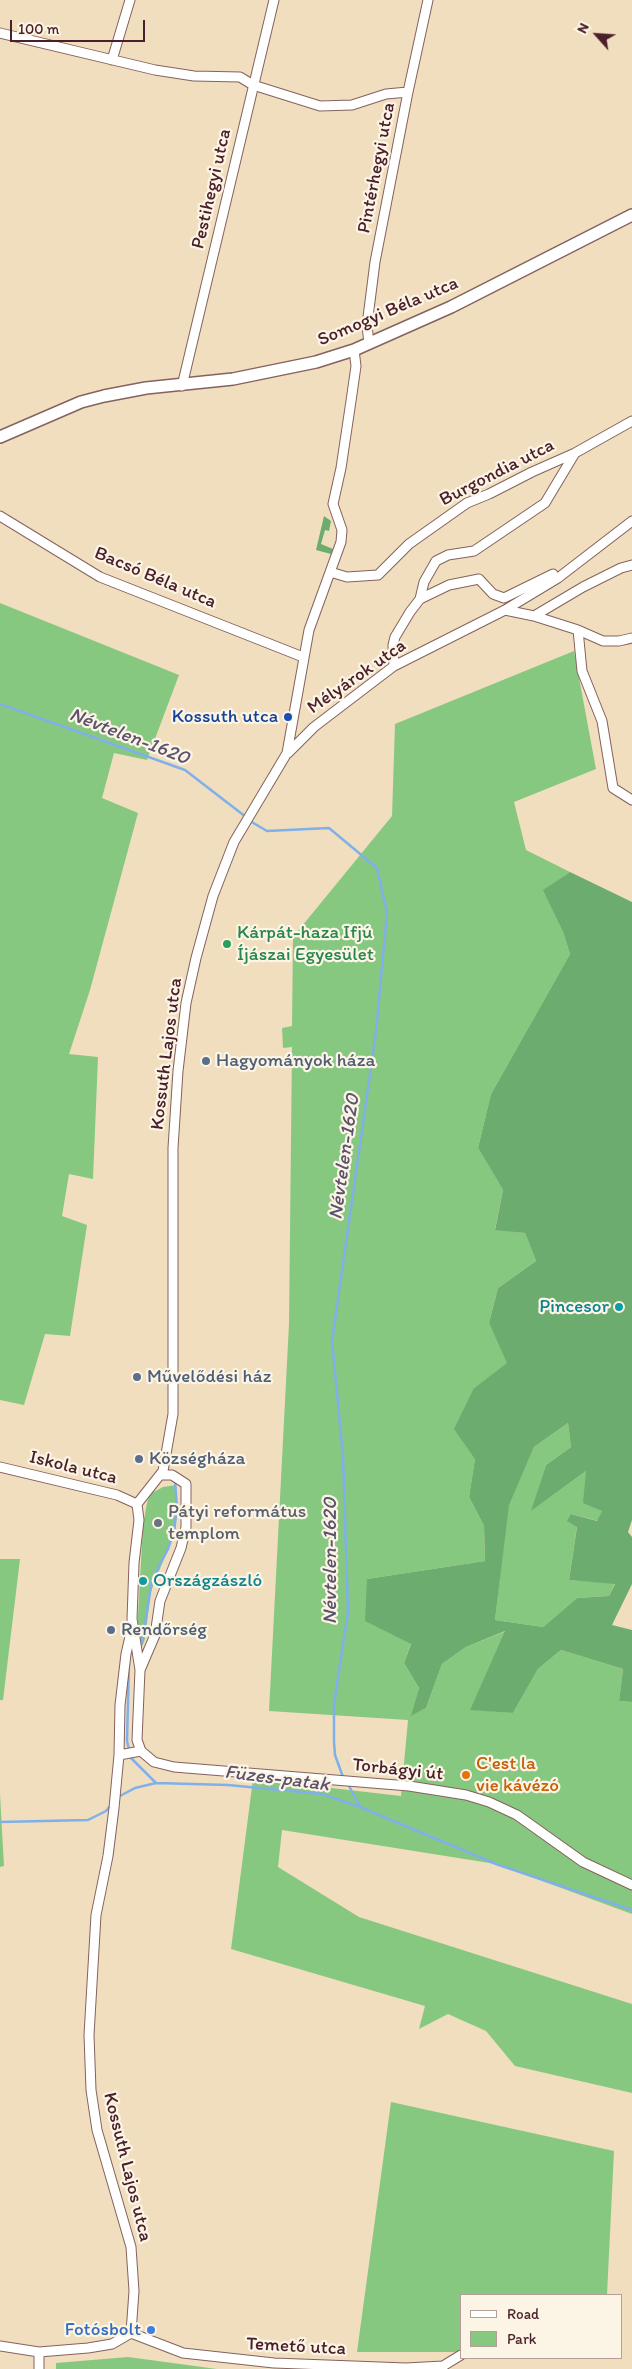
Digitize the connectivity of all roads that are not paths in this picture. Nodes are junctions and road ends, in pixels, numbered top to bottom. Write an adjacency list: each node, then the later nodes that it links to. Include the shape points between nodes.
1 (130, 0): 5 (street)
2 (274, 0): 6 (street, Pestihegyi utca)
3 (428, 0): 7 (street, Pintérhegyi utca)
4 (0, 33): 5 (street)
5 (112, 60): 6 (street, via 194,76 240,77)
6 (253, 85): 7 (street, via 320,106 352,105 386,94); 11 (street, Pestihegyi utca)
7 (408, 92): 9 (street, Pintérhegyi utca, via 375,262 367,325)
8 (632, 215): 9 (main road, Somogyi Béla utca, via 443,311)
9 (369, 344): 10 (main road, Somogyi Béla utca)
10 (354, 350): 11 (main road, Somogyi Béla utca, via 274,372); 19 (street, via 356,366 342,468 333,504 342,530 341,542)
11 (182, 386): 13 (main road, Somogyi Béla utca, via 128,391 81,402)
12 (632, 421): 14 (street, Burgondia utca)
13 (0, 437)
14 (575, 453): 19 (street, Burgondia utca, via 454,510 409,544 378,575 347,577); 20 (street, via 544,503 474,552 448,555 436,561 424,582)
15 (0, 516): 25 (street, Bacsó Béla utca, via 100,577)
16 (632, 521): 17 (street, Mélyárok utca)
17 (584, 556): 20 (street, via 504,598 493,594 479,579 449,585); 21 (street, Mélyárok utca, via 558,578)
18 (632, 565): 22 (street, via 583,587)
19 (330, 572): 25 (street, via 309,630)
20 (420, 599): 26 (street, via 396,637)
21 (505, 610): 22 (street); 26 (street, Mélyárok utca)
22 (534, 616): 23 (street)
23 (578, 630): 24 (street, via 603,641); 28 (street, via 582,671 602,721 614,788)
24 (632, 638)
25 (303, 658): 27 (street, Kossuth Lajos utca)
26 (394, 666): 27 (street, Mélyárok utca, via 314,727)
27 (287, 753): 30 (street, Kossuth Lajos utca, via 234,842 214,896 186,1004 173,1148 173,1414 169,1447)
28 (632, 800)
29 (0, 1467): 31 (street, Iskola utca, via 116,1495)
30 (161, 1474): 31 (street, Kossuth Lajos utca); 33 (street, Kossuth Lajos utca, via 175,1476 186,1484 186,1527 160,1600 155,1635)
31 (137, 1504): 32 (street, Kossuth Lajos utca, via 139,1520)
32 (132, 1627): 33 (street, Kossuth Lajos utca); 35 (street, Kossuth Lajos utca, via 120,1705)
33 (140, 1670): 34 (street, Kossuth Lajos utca, via 137,1740)
34 (141, 1751): 35 (street); 36 (street, Torbágyi út, via 154,1762 174,1767 447,1791 490,1802 535,1826 583,1862)
35 (119, 1755): 37 (street, Kossuth Lajos utca, via 108,1856 96,1915 90,2044 91,2090 97,2130 131,2248 134,2291)
36 (632, 1885)
37 (131, 2333): 39 (street, via 112,2344); 40 (street, Temető utca, via 183,2353 274,2363 406,2368 443,2366)
38 (0, 2346): 39 (street)
39 (39, 2352): 41 (street)
40 (460, 2356)
41 (39, 2369)

